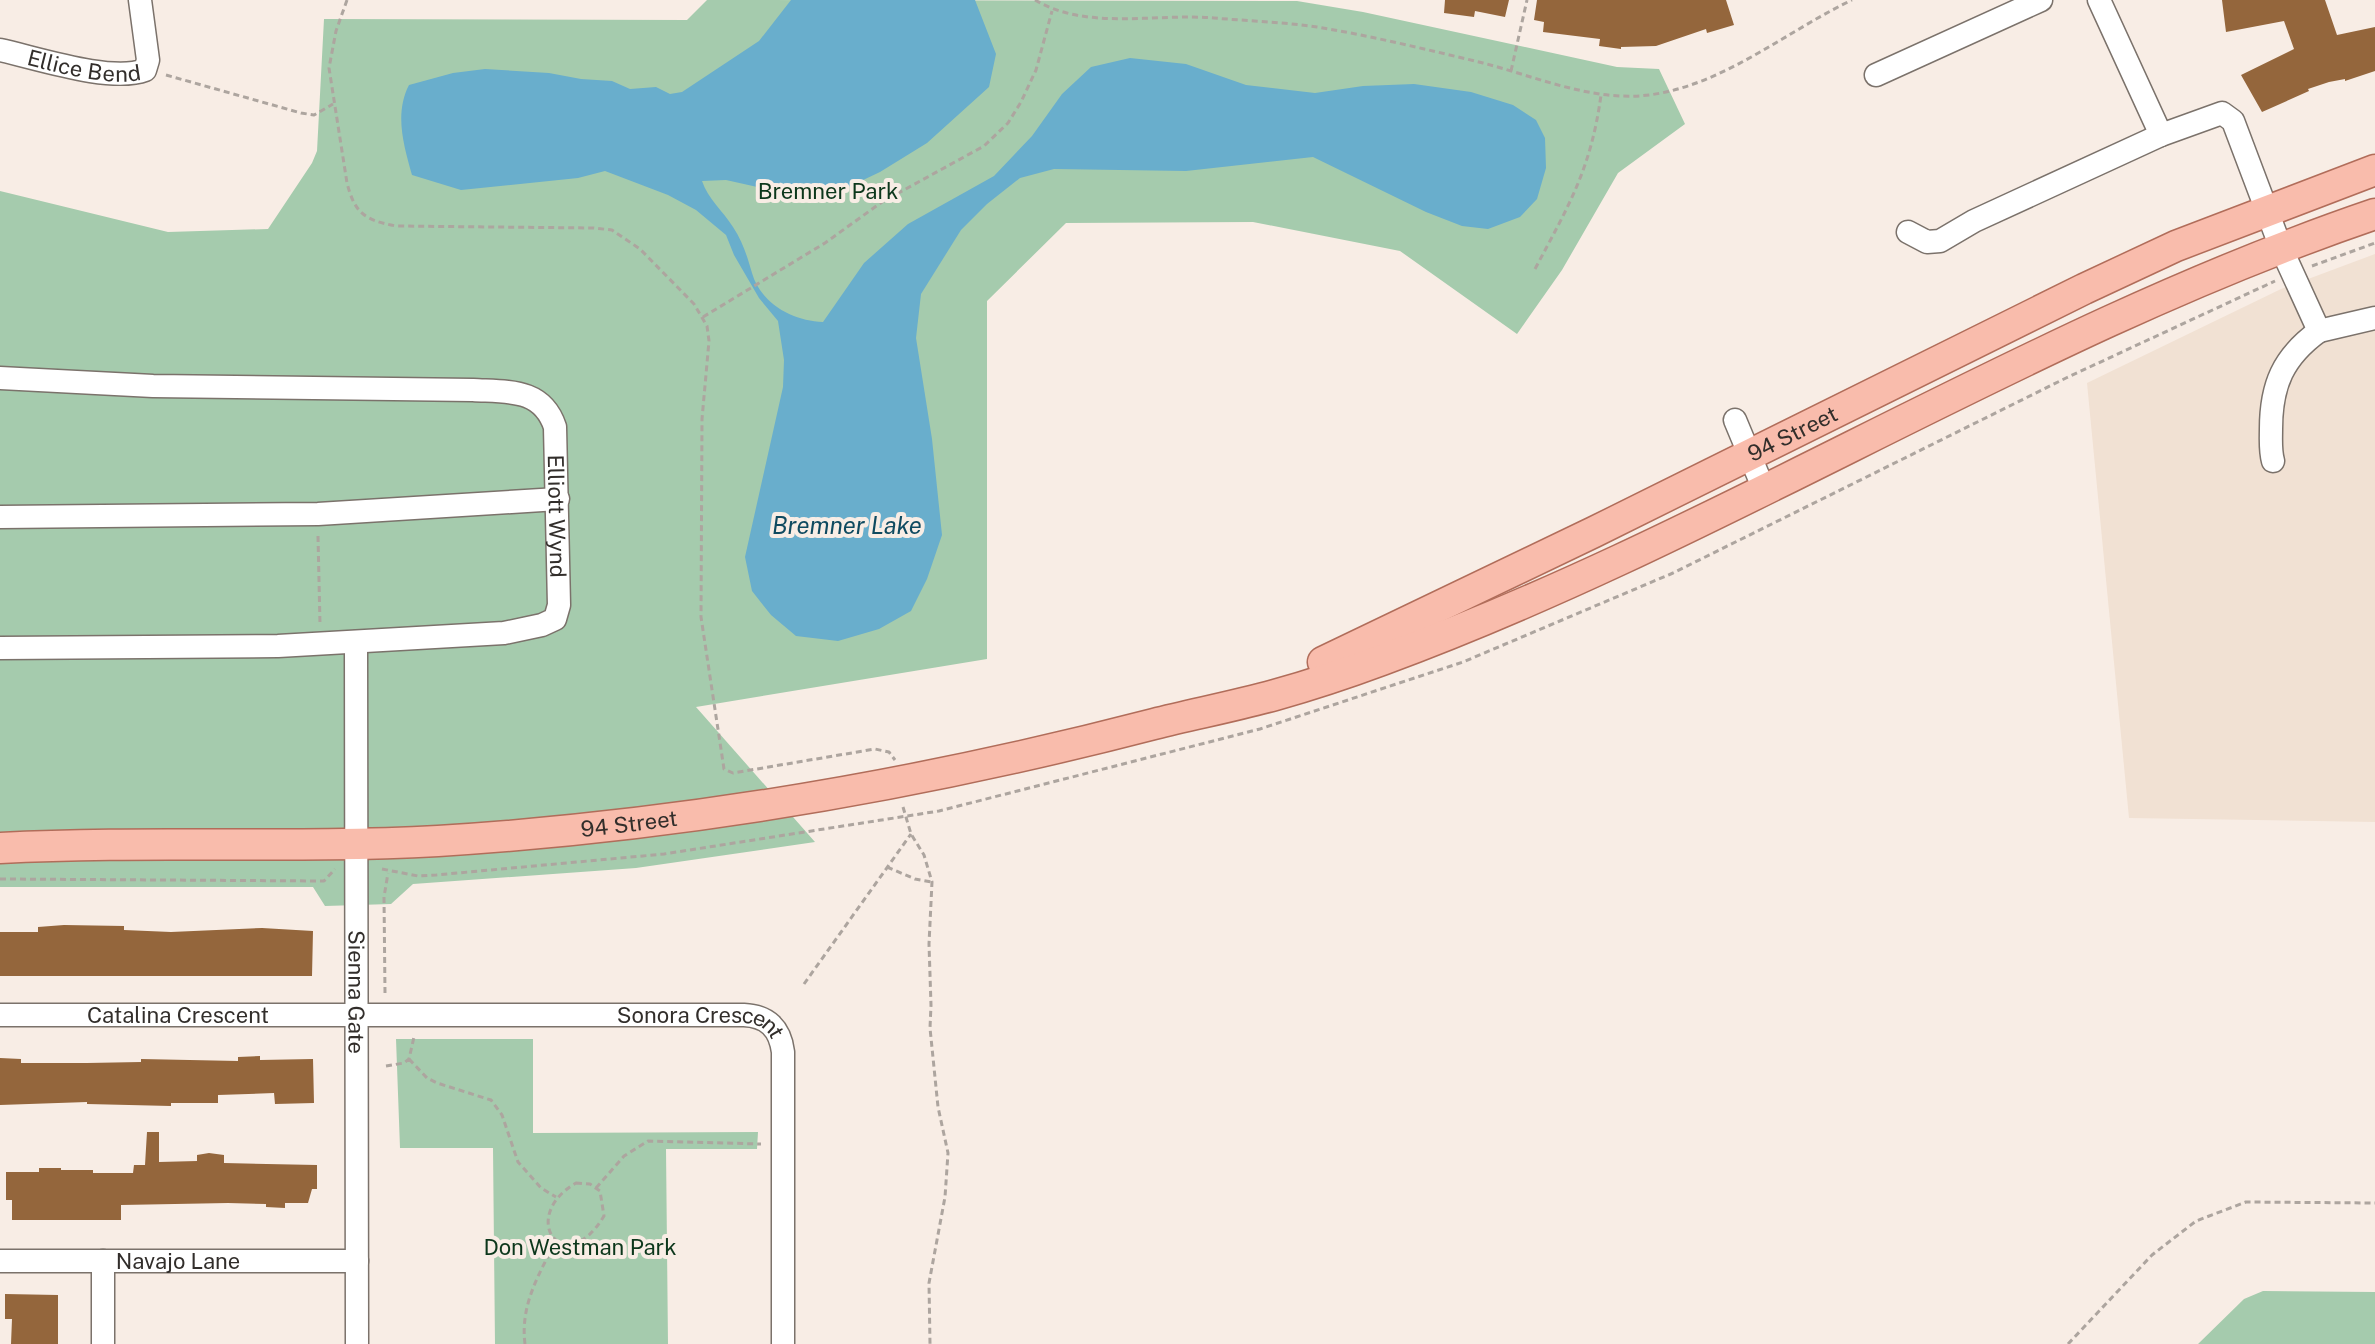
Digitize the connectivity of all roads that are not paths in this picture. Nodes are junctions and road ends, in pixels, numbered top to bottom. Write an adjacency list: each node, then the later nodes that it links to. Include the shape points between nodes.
1 (140, 0): 4 (street, Ellice Bend, via 148,60 145,70 136,74 98,72)
2 (2041, 0): 5 (street)
3 (2099, 0): 6 (street)
4 (0, 50)
5 (1876, 75)
6 (2161, 135): 8 (street, via 2215,114 2229,116); 10 (street, via 1940,241 1927,242)
7 (2375, 170): 8 (main road, 94 Street)
8 (2266, 210): 11 (street); 16 (main road, 94 Street, via 2084,289)
9 (2375, 214): 11 (main road, 94 Street)
10 (1908, 232)
11 (2287, 261): 13 (street); 18 (main road, 94 Street, via 2226,269 1981,382)
12 (2375, 318): 13 (street)
13 (2319, 331): 17 (street, via 2299,346 2276,386 2271,403)
14 (0, 378): 19 (street, Elliott Wynd, via 524,394 550,413 555,427)
15 (1735, 420): 16 (street)
16 (1751, 454): 18 (street); 23 (main road, 94 Street, via 1332,658)
17 (2273, 461)
18 (1765, 492): 23 (main road, 94 Street, via 1569,583 1386,658 1273,696)
19 (558, 499): 20 (street, via 318,514); 21 (street, Elliott Wynd, via 555,619 504,633)
20 (0, 517)
21 (356, 642): 22 (street, Elliott Wynd); 27 (street, Sienna Gate)
22 (0, 648)
23 (1213, 709): 27 (main road, 94 Street, via 900,783 647,823)
24 (0, 840): 25 (main road, 94 Street)
25 (36, 846): 26 (main road, 94 Street); 27 (main road, 94 Street)
26 (0, 848)
27 (356, 855): 29 (street, Sienna Gate)
28 (0, 1015): 29 (street, Catalina Crescent)
29 (356, 1017): 32 (street, Sienna Gate); 35 (street, Sonora Crescent, via 764,1018 779,1034 783,1052)
30 (0, 1261): 31 (street, Navajo Lane)
31 (103, 1261): 32 (street, Navajo Lane); 33 (street)
32 (357, 1261): 34 (street, Sienna Gate)
33 (103, 1344)
34 (357, 1344)
35 (783, 1344)

